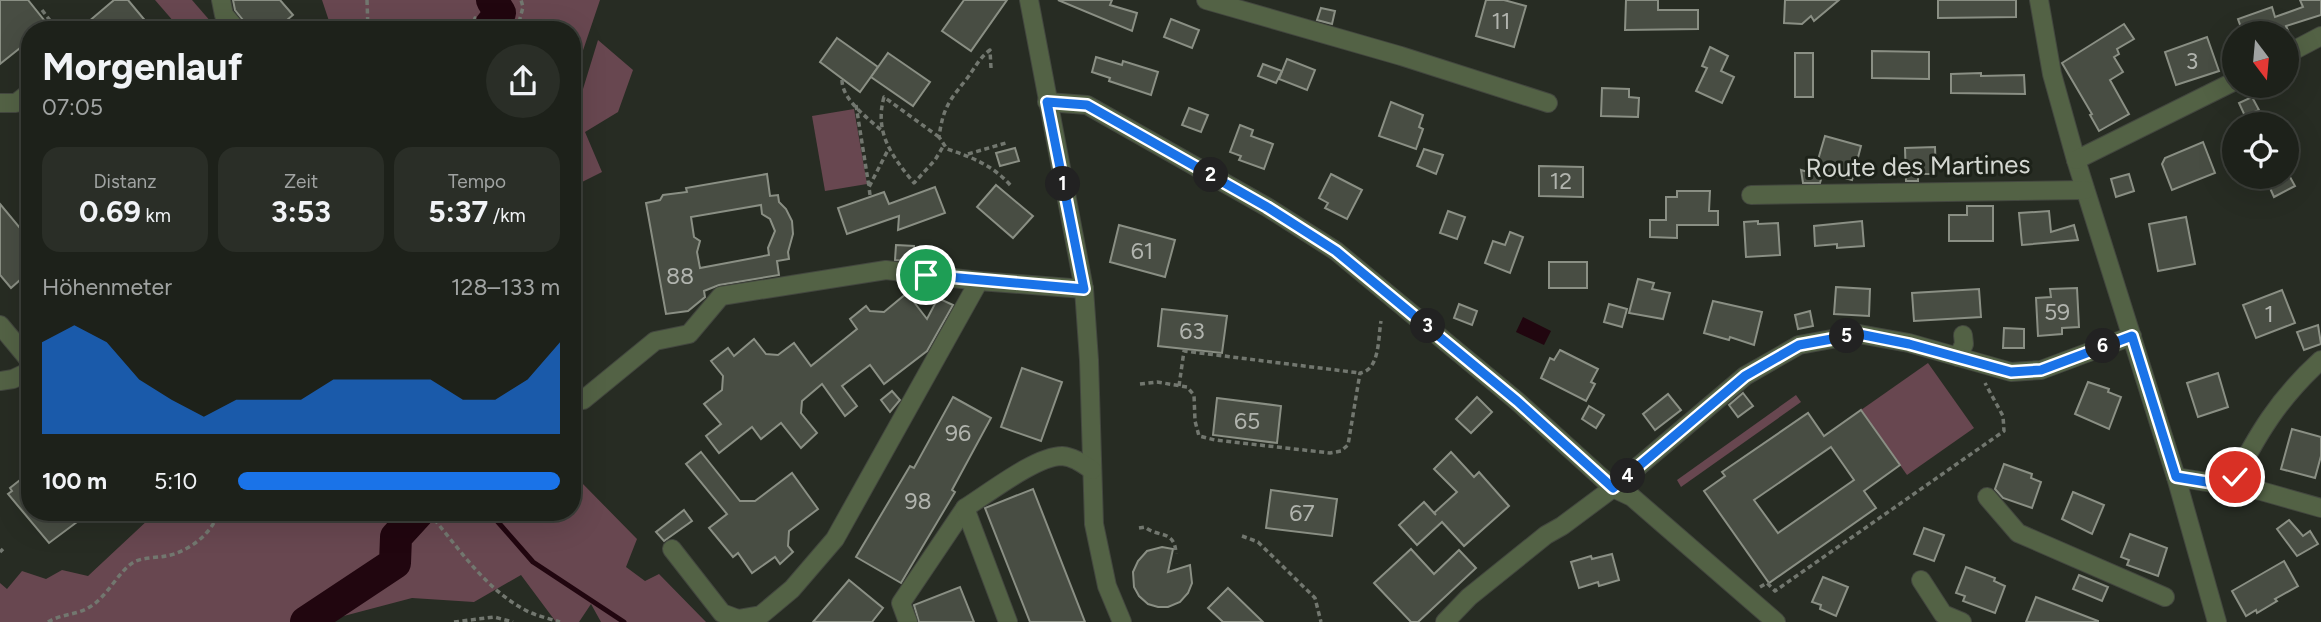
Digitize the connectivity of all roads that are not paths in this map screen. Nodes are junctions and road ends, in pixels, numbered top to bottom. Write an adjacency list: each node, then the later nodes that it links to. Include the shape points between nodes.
1 (221, 0): 5 (street)
2 (1029, 0): 10 (street)
3 (1206, 0): 12 (street)
4 (2039, 0): 13 (street, via 2052,74)
5 (229, 21)
6 (2321, 36): 7 (street)
7 (2300, 47)
8 (2222, 87): 13 (street)
9 (21, 99): 11 (street)
10 (1047, 102): 17 (street); 30 (street, via 1087,105 1336,251 1517,401)
11 (0, 103)
12 (1548, 103)
13 (2076, 160): 14 (street)
14 (2085, 190): 15 (street, Route des Martines); 20 (street)
15 (1751, 195)
16 (979, 281): 17 (street); 26 (street, via 886,270 720,296 689,334 655,341); 34 (street, via 835,539 792,589 761,615 737,619 722,613)
17 (1084, 289): 27 (street)
18 (0, 325): 21 (street)
19 (1963, 335): 22 (street)
20 (2132, 336): 22 (street, via 2041,370 2011,372); 28 (street)
21 (21, 350)
22 (1958, 357): 30 (street, via 1859,334 1799,345 1745,376)
23 (2321, 360): 29 (street, via 2294,384 2260,430)
24 (21, 375): 25 (street)
25 (0, 381)
26 (583, 400)
27 (1092, 470): 32 (street, via 1073,458 1044,458); 39 (street, via 1098,550)
28 (2176, 477): 29 (street); 43 (street)
29 (2231, 486): 33 (street)
30 (1613, 488): 40 (street, via 1546,535); 41 (street, via 1632,497)
31 (1987, 498): 36 (street, via 2018,533)
32 (965, 508): 37 (street, via 901,603); 38 (street)
33 (2321, 508)
34 (672, 549)
35 (1921, 580): 42 (street, via 1943,614)
36 (2165, 597)
37 (908, 622)
38 (1008, 622)
39 (1122, 622)
40 (1445, 622)
41 (1776, 622)
42 (1962, 622)
43 (2217, 622)

